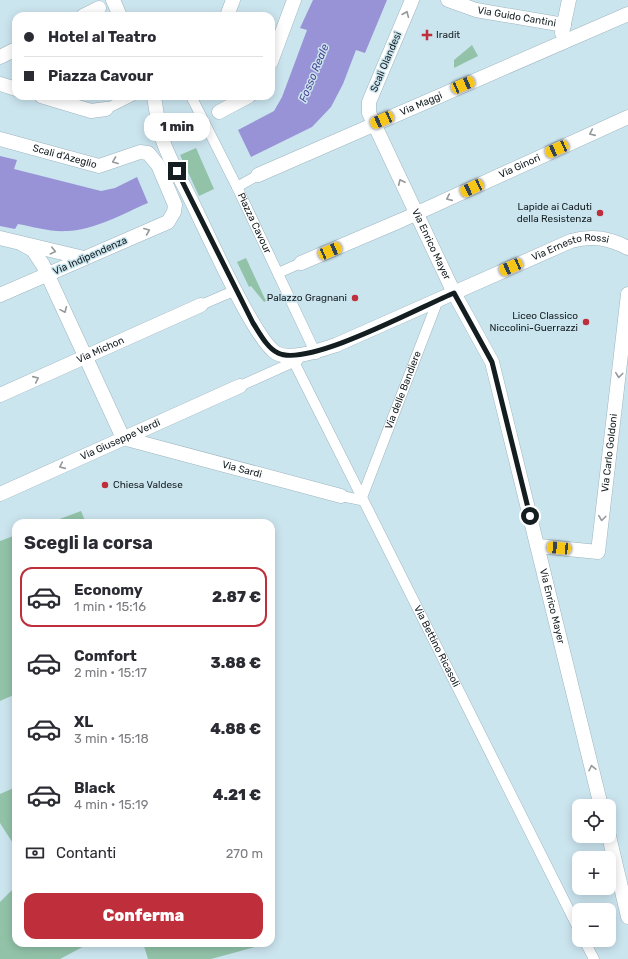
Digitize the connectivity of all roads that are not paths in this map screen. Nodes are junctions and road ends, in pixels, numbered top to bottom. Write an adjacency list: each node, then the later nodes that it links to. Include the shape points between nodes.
1 (113, 0): 9 (street)
2 (233, 0): 10 (street)
3 (294, 0): 15 (street)
4 (412, 0): 28 (street, Scali Olandesi, one-way to 4, via 369,102)
5 (448, 0): 12 (street, Via Guido Cantini, via 476,10)
6 (569, 0): 12 (street)
7 (99, 8): 8 (street)
8 (91, 12)
9 (118, 12)
10 (228, 12)
11 (628, 14): 13 (street, Via Maggi)
12 (564, 25): 13 (street)
13 (560, 43): 28 (street, Via Maggi)
14 (12, 51): 16 (street)
15 (275, 51)
16 (0, 57)
17 (0, 84): 18 (street)
18 (12, 88)
19 (54, 100): 24 (street, via 91,111)
20 (124, 100): 24 (street)
21 (155, 100): 41 (street, via 162,138)
22 (193, 100): 27 (street, Piazza Cavour)
23 (242, 100): 25 (street)
24 (106, 109)
25 (219, 112): 27 (street)
26 (628, 117): 33 (street, Via Ginori, one-way to 33)
27 (203, 121): 31 (street, Piazza Cavour)
28 (373, 124): 30 (street, Via Maggi); 33 (street, Via Enrico Mayer, one-way to 28)
29 (0, 139): 32 (street, Scali d'Azeglio, one-way to 29, via 154,160 148,153 140,152 99,166)
30 (258, 175): 31 (street, Via Maggi)
31 (237, 187): 39 (street, Piazza Cavour)
32 (174, 205): 37 (street, Via Indipendenza, one-way to 32, via 168,222)
33 (416, 214): 38 (street, Via Ginori); 42 (street, Via Enrico Mayer)
34 (0, 238): 35 (street)
35 (22, 244): 37 (street, one-way to 37); 40 (street, via 34,250)
36 (628, 248): 42 (street, Via Ernesto Rossi, via 604,239 582,238 558,246)
37 (84, 258): 40 (street, Via Indipendenza)
38 (301, 263): 39 (street, Via Ginori)
39 (278, 273): 47 (street, Piazza Cavour)
40 (47, 275): 44 (street, Via Indipendenza); 48 (street, one-way to 48)
41 (236, 290): 46 (street); 47 (street, via 253,323 277,353)
42 (454, 293): 45 (street, Via Ernesto Rossi); 56 (street, Via Enrico Mayer, via 492,362)
43 (628, 294): 56 (street, Via Carlo Goldoni, one-way to 56, via 598,552)
44 (0, 295)
45 (438, 300): 47 (street, Via Ernesto Rossi); 55 (street, Via delle Bandiere)
46 (201, 305): 48 (street, Via Michon)
47 (315, 353): 49 (street)
48 (85, 358): 51 (street, Via Michon, one-way to 48); 52 (street)
49 (294, 362): 50 (street); 55 (street, Via Bettino Ricasoli)
50 (240, 386): 52 (street, Via Giuseppe Verdi)
51 (0, 395)
52 (123, 438): 53 (street, Via Giuseppe Verdi, one-way to 53); 54 (street, Via Sardi)
53 (0, 494)
54 (341, 496): 55 (street, Via Sardi)
55 (361, 500): 59 (street, Via Bettino Ricasoli)
56 (538, 546): 57 (street, Via Enrico Mayer, one-way to 56)
57 (599, 799)
58 (611, 843): 60 (street)
59 (572, 916)
60 (628, 917)
61 (588, 947): 62 (street)
62 (594, 959)

